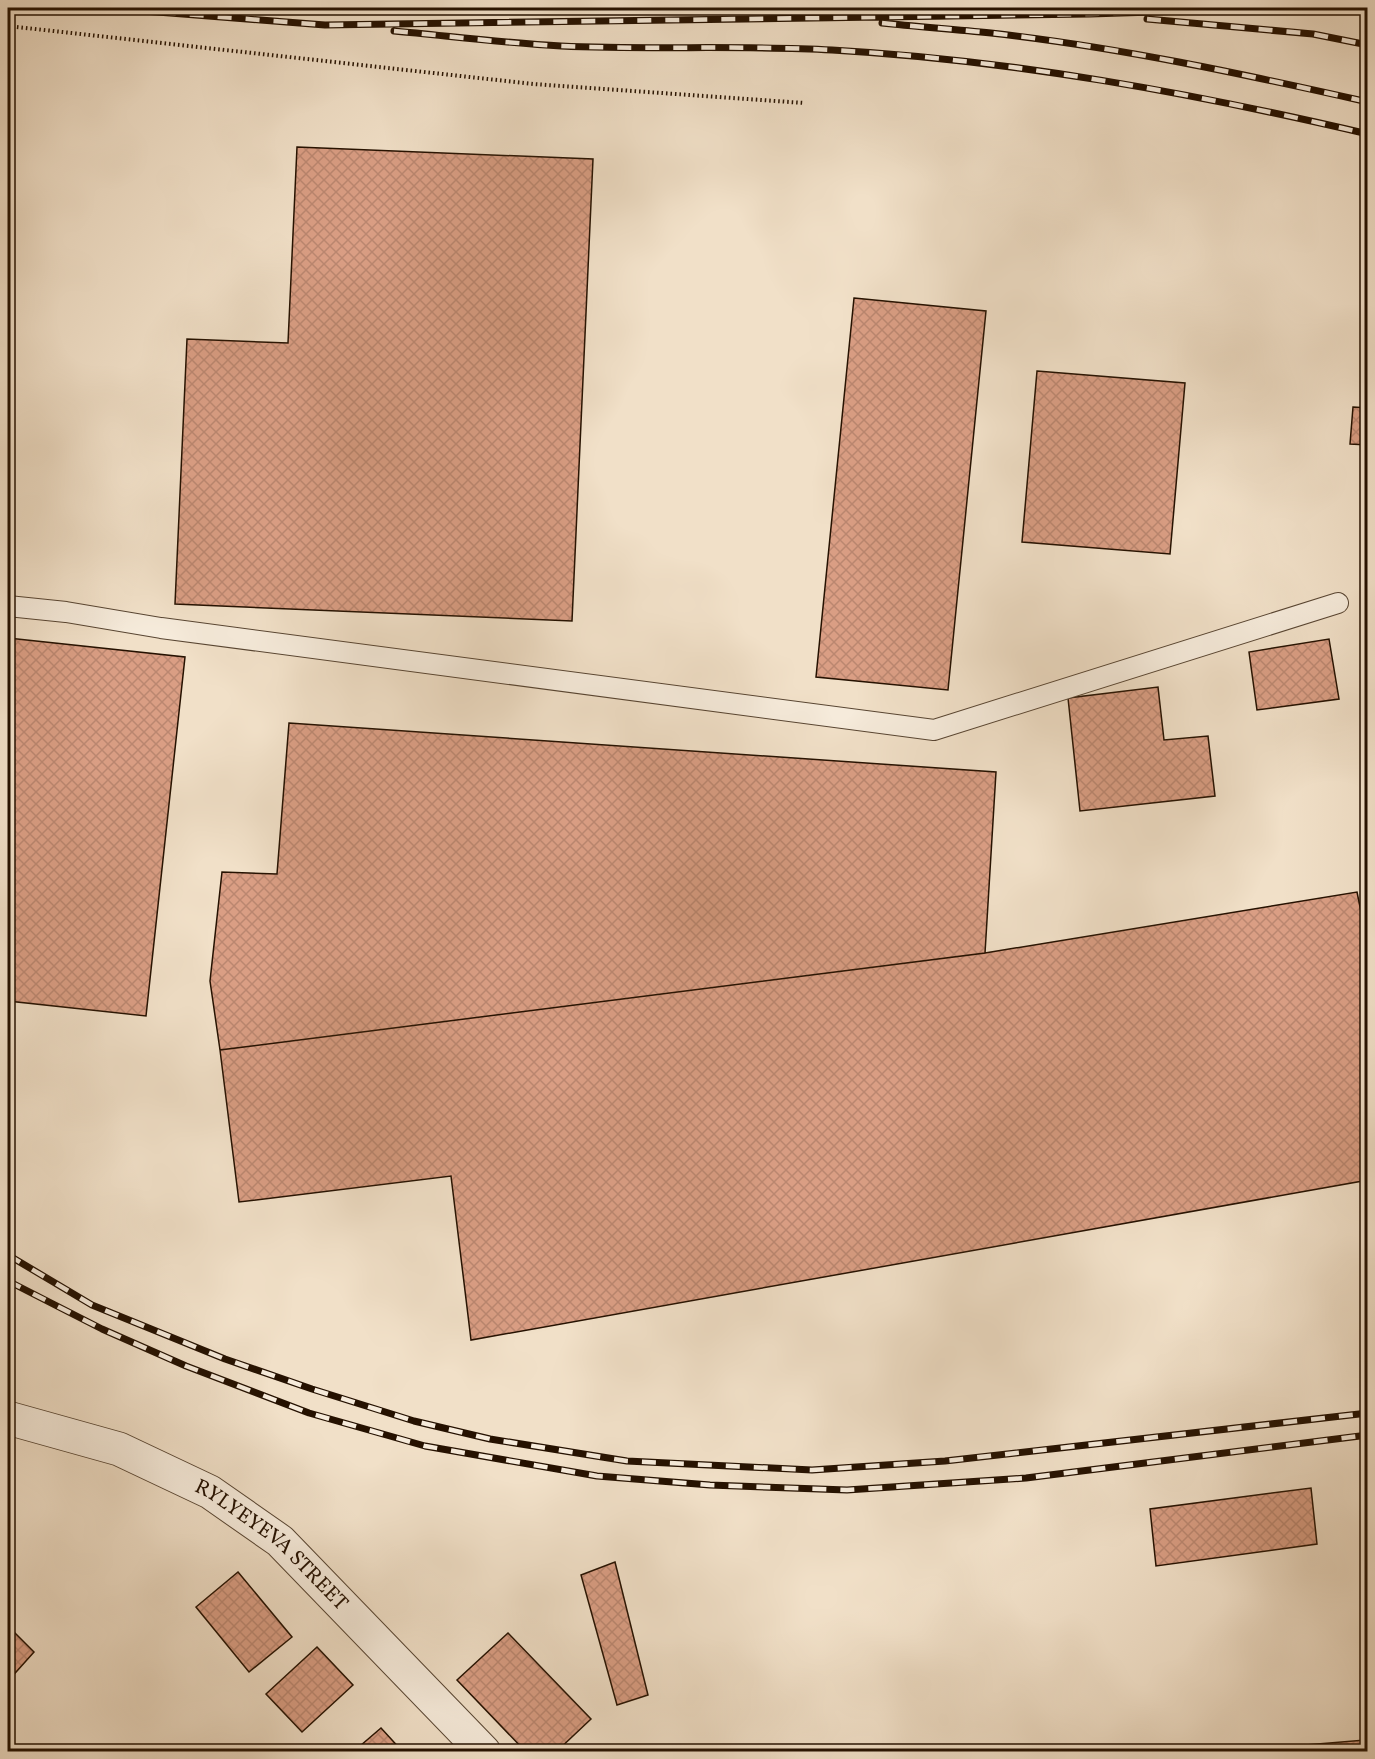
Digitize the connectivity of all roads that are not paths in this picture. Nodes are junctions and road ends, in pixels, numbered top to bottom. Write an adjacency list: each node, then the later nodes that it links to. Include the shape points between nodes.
1 (1338, 603): 2 (lane, via 934,730)
2 (8, 606)
3 (8, 1418): 4 (street, RYLYEYEVA STREET, via 119,1449 210,1492 271,1534)
4 (484, 1752)

